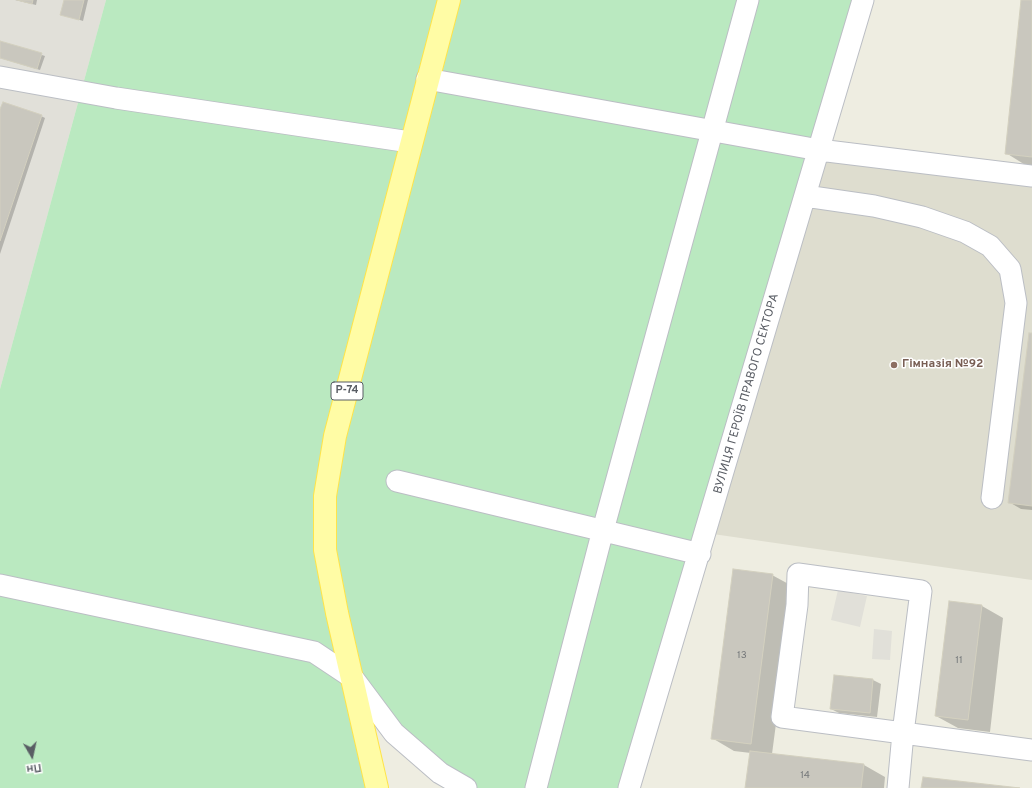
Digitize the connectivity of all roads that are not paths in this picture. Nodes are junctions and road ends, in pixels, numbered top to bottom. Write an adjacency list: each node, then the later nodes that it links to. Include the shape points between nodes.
1 (449, 0): 5 (main road, Р-74)
2 (748, 0): 6 (street)
3 (864, 0): 8 (street, ВУЛИЦЯ ГЕРОЇВ ПРАВОГО СЕКТОРА)
4 (0, 77): 7 (street, via 116,98)
5 (428, 79): 6 (street); 7 (main road, Р-74)
6 (712, 131): 8 (street); 13 (street)
7 (410, 142): 16 (main road, Р-74, via 335,436 325,496 325,550)
8 (819, 150): 9 (street); 10 (street, ВУЛИЦЯ ГЕРОЇВ ПРАВОГО СЕКТОРА)
9 (1032, 176)
10 (805, 196): 12 (street, via 874,206 922,217 965,232 990,246 1010,269 1016,304); 14 (street, ВУЛИЦЯ ГЕРОЇВ ПРАВОГО СЕКТОРА)
11 (397, 481): 13 (street)
12 (992, 498)
13 (603, 530): 14 (street); 21 (street)
14 (700, 554): 22 (street, ВУЛИЦЯ ГЕРОЇВ ПРАВОГО СЕКТОРА)
15 (0, 585): 16 (street, via 314,652)
16 (353, 678): 19 (main road, Р-74); 20 (street, via 394,733 440,773)
17 (904, 733): 17 (street, via 782,717 797,605 798,574 921,591); 18 (street); 23 (street)
18 (1032, 750)
19 (377, 788)
20 (466, 788)
21 (536, 788)
22 (629, 788)
23 (898, 788)

